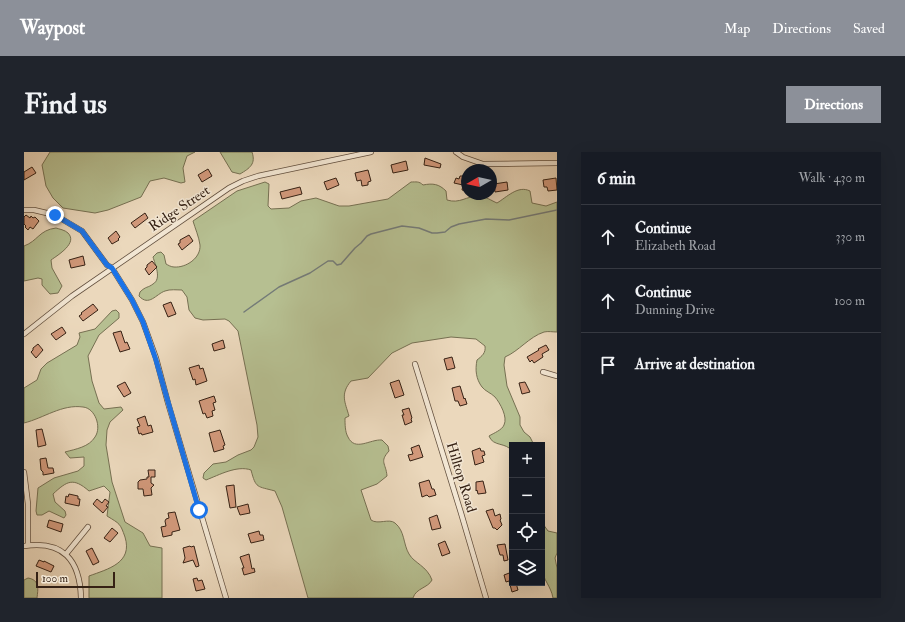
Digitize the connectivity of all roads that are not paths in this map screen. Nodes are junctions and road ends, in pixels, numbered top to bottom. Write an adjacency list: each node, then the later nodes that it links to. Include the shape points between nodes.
1 (371, 152): 5 (street, Ridge Street, via 282,170 243,181)
2 (456, 152): 3 (street, via 483,164)
3 (557, 163)
4 (24, 210): 5 (street, via 55,215 82,231)
5 (112, 268): 6 (street, Ridge Street); 15 (street, via 140,316 156,358)
6 (24, 334)
7 (415, 364): 16 (street, Hilltop Road)
8 (543, 372): 9 (street)
9 (557, 376)
10 (24, 472): 12 (street, via 28,504)
11 (88, 527): 13 (street)
12 (26, 546): 13 (street, via 45,545)
13 (66, 554): 14 (street, via 78,576)
14 (81, 598)
15 (226, 598)
16 (486, 598)

